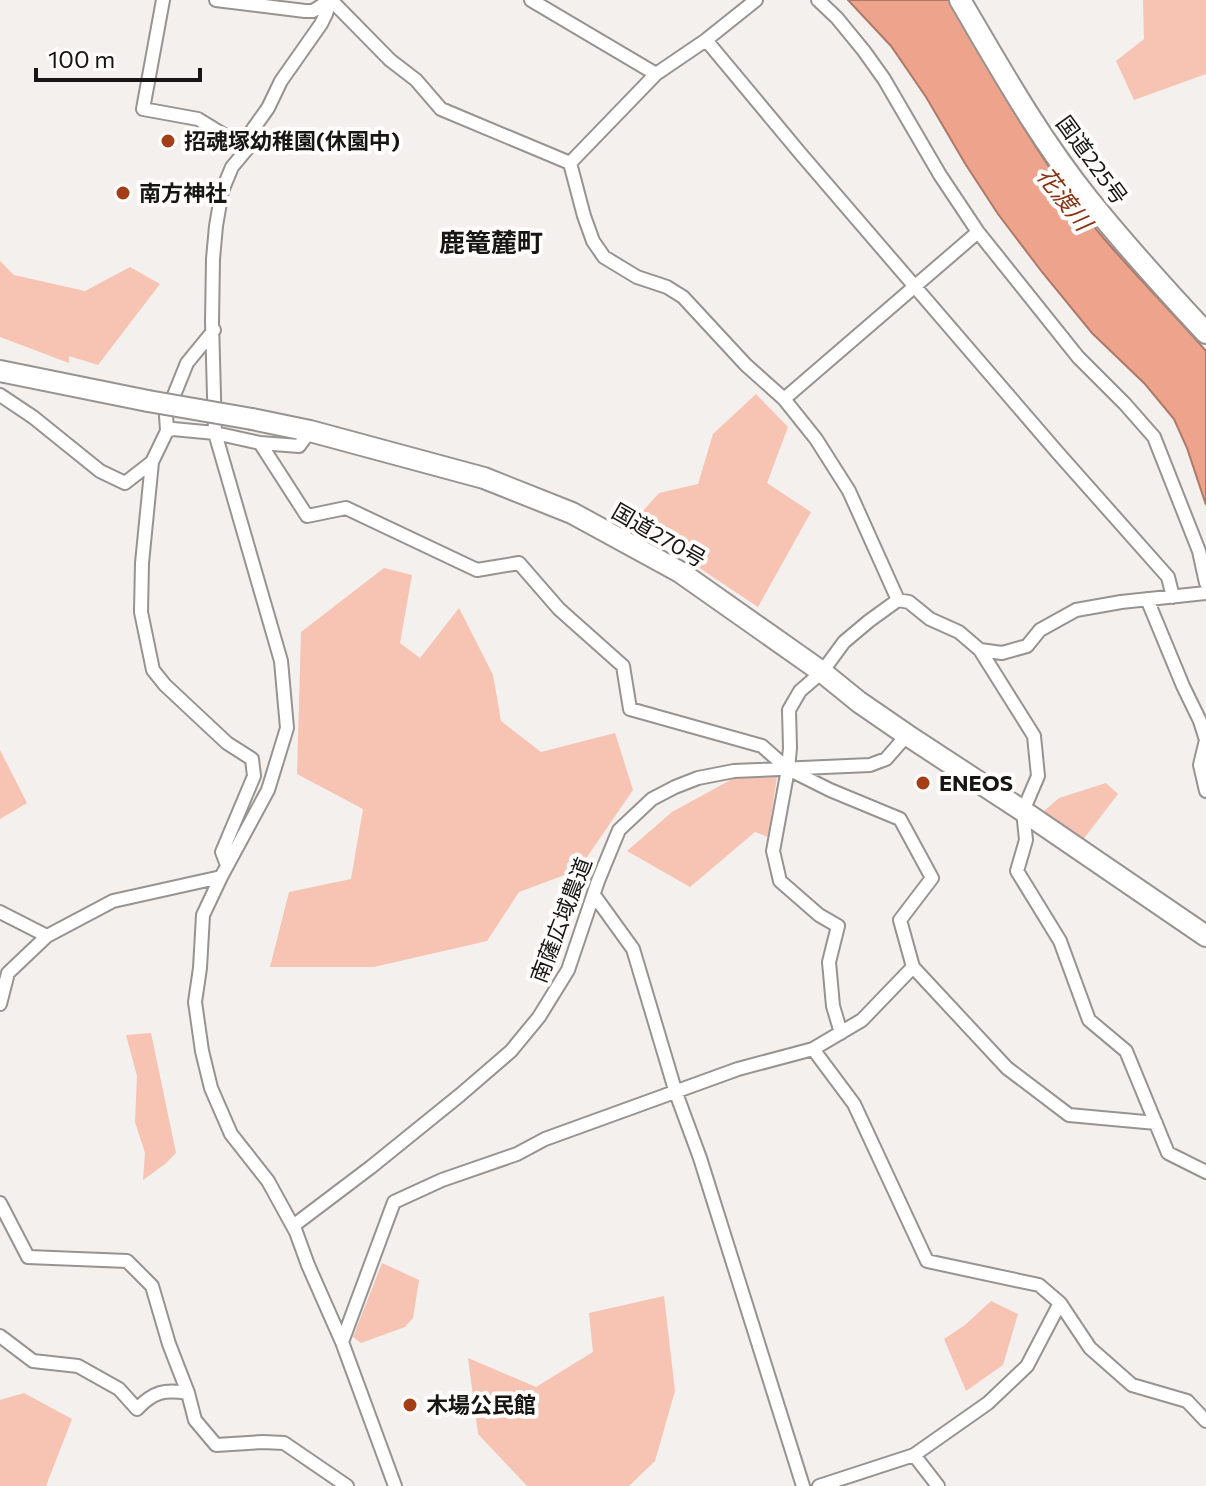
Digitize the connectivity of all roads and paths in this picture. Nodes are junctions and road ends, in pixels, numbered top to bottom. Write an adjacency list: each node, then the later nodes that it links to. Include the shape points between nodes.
1 (163, 0): 10 (street, via 143,109 198,119)
2 (216, 0): 3 (street, via 305,11)
3 (330, 0): 10 (street, via 321,24 246,139); 11 (street, via 441,109)
4 (531, 0): 9 (street)
5 (756, 0): 8 (street)
6 (818, 0): 12 (street, via 884,79)
7 (960, 0): 15 (highway, 国道225号, via 1087,199)
8 (706, 40): 9 (street); 13 (street)
9 (656, 74): 11 (street)
10 (247, 149): 14 (street, via 222,191 213,259)
11 (570, 163): 18 (street, via 593,241 604,257 683,297)
12 (978, 232): 13 (street); 24 (street, via 1078,357 1154,437 1199,551)
13 (914, 285): 18 (street); 26 (street, via 1168,577)
14 (214, 330): 19 (street, via 187,363 166,415); 21 (street)
15 (1206, 333)
16 (0, 371): 20 (highway, 国道270号, bridge)
17 (0, 395): 23 (street, via 100,471 125,483)
18 (784, 399): 28 (street, via 849,491)
19 (167, 431): 21 (street); 23 (street)
20 (310, 431): 22 (street, via 299,446); 30 (highway, 国道270号, via 484,478 572,513 680,572)
21 (215, 433): 22 (street); 35 (street, via 281,661 287,728 268,790)
22 (260, 443): 32 (street, via 307,516 346,508 477,570 519,563 559,609 623,666 630,709 762,746)
23 (152, 462): 35 (street, via 141,612 153,670 227,743 252,759 254,776 222,852)
24 (1206, 583)
25 (1206, 593): 26 (street)
26 (1173, 597): 27 (street)
27 (1147, 599): 29 (street, via 1076,610 1040,630 1027,646 1002,653); 33 (street, via 1206,740 1200,765)
28 (898, 600): 29 (street, via 959,632); 30 (street, via 844,642)
29 (980, 650): 34 (street, via 1034,736 1038,776)
30 (822, 672): 31 (highway, 国道270号); 32 (street, via 800,691 789,710)
31 (907, 735): 32 (street, 南薩広域農道, via 886,759 870,765); 34 (highway, 国道270号)
32 (788, 769): 36 (street, 南薩広域農道, via 698,778 652,799 619,830); 40 (street, via 900,819 932,878 900,920); 42 (street, via 773,851 780,881 838,926 829,962)
33 (1206, 791)
34 (1023, 811): 39 (highway, 国道270号); 45 (street, via 1026,840 1017,871 1060,941 1089,1020 1126,1051)
35 (224, 871): 38 (street, via 113,901); 48 (street, via 203,915 195,1002 202,1051 231,1134 268,1181)
36 (594, 895): 44 (street, via 633,949); 48 (street, 南薩広域農道, via 563,978 511,1051)
37 (0, 912): 38 (street)
38 (47, 936): 41 (street, via 8,973)
39 (1206, 936)
40 (913, 967): 42 (street, via 862,1020); 45 (street, via 1007,1068 1069,1115)
41 (0, 1004)
42 (841, 1033): 43 (street)
43 (813, 1049): 44 (street); 49 (street, via 854,1104 927,1261 1039,1285)
44 (676, 1093): 51 (street, via 545,1139 394,1202); 57 (street)
45 (1156, 1123): 46 (street, via 1168,1153)
46 (1206, 1172)
47 (0, 1203): 52 (street, via 28,1257 127,1261 152,1286)
48 (293, 1226): 51 (street)
49 (1060, 1303): 53 (street, via 1090,1348 1132,1385 1187,1401); 54 (street, via 1027,1366 988,1403)
50 (0, 1336): 52 (street, via 33,1361 78,1366 119,1389 137,1409 149,1395)
51 (342, 1342): 56 (street)
52 (188, 1393): 55 (street, via 195,1420 216,1445 284,1443)
53 (1206, 1421)
54 (914, 1455): 58 (street); 59 (street)
55 (347, 1486)
56 (395, 1486)
57 (803, 1486)
58 (819, 1486)
59 (938, 1486)

